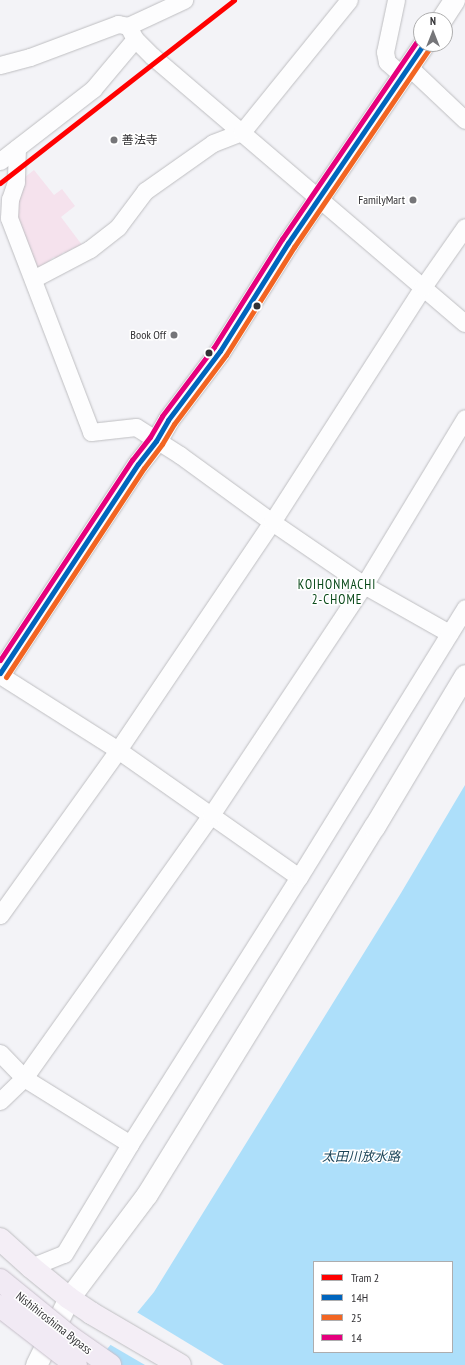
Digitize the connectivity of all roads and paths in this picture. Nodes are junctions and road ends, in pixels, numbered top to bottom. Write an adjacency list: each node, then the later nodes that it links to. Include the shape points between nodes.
1 (184, 0): 6 (street)
2 (349, 0): 11 (street)
3 (396, 0): 9 (street, via 384,52 387,62)
4 (454, 0): 5 (street)
5 (446, 12)
6 (132, 33): 8 (street, via 118,24 36,55); 11 (street, via 152,56); 12 (street, via 93,89)
7 (419, 52): 9 (street)
8 (0, 65)
9 (406, 71): 10 (street); 14 (street)
10 (465, 120)
11 (242, 132): 14 (street); 16 (street, via 213,143 145,190 118,227 90,250)
12 (17, 148): 13 (street); 16 (street, via 16,182 10,200 9,218)
13 (0, 161)
14 (318, 198): 17 (street); 20 (street, via 220,351 168,420)
15 (465, 227): 17 (street)
16 (32, 279): 20 (street, via 91,432 136,427)
17 (423, 287): 18 (street); 21 (street)
18 (465, 323)
19 (465, 418): 22 (street)
20 (156, 441): 21 (street, via 180,455); 25 (street, via 138,464)
21 (272, 522): 22 (street); 27 (street)
22 (364, 585): 24 (street); 28 (street)
23 (465, 608): 24 (street)
24 (448, 633): 29 (street)
25 (0, 674): 27 (street)
26 (465, 675): 39 (street, via 147,1194)
27 (118, 750): 28 (street); 30 (street)
28 (211, 815): 29 (street); 32 (street)
29 (299, 877): 34 (street)
30 (0, 915)
31 (0, 1053): 32 (street)
32 (24, 1078): 33 (street); 34 (street)
33 (0, 1101)
34 (130, 1144): 36 (street, via 64,1254)
35 (0, 1239): 36 (highway)
36 (31, 1268): 39 (highway)
37 (0, 1280): 45 (highway, Nishihiroshima Bypass, bridge, via 64,1333)
38 (0, 1285): 41 (highway)
39 (69, 1298): 41 (street); 46 (highway)
40 (0, 1306): 42 (highway, Nishihiroshima Bypass, bridge)
41 (53, 1331): 42 (highway); 43 (street)
42 (75, 1356): 44 (highway)
43 (36, 1361)
44 (102, 1365)
45 (110, 1365)
46 (180, 1365)

